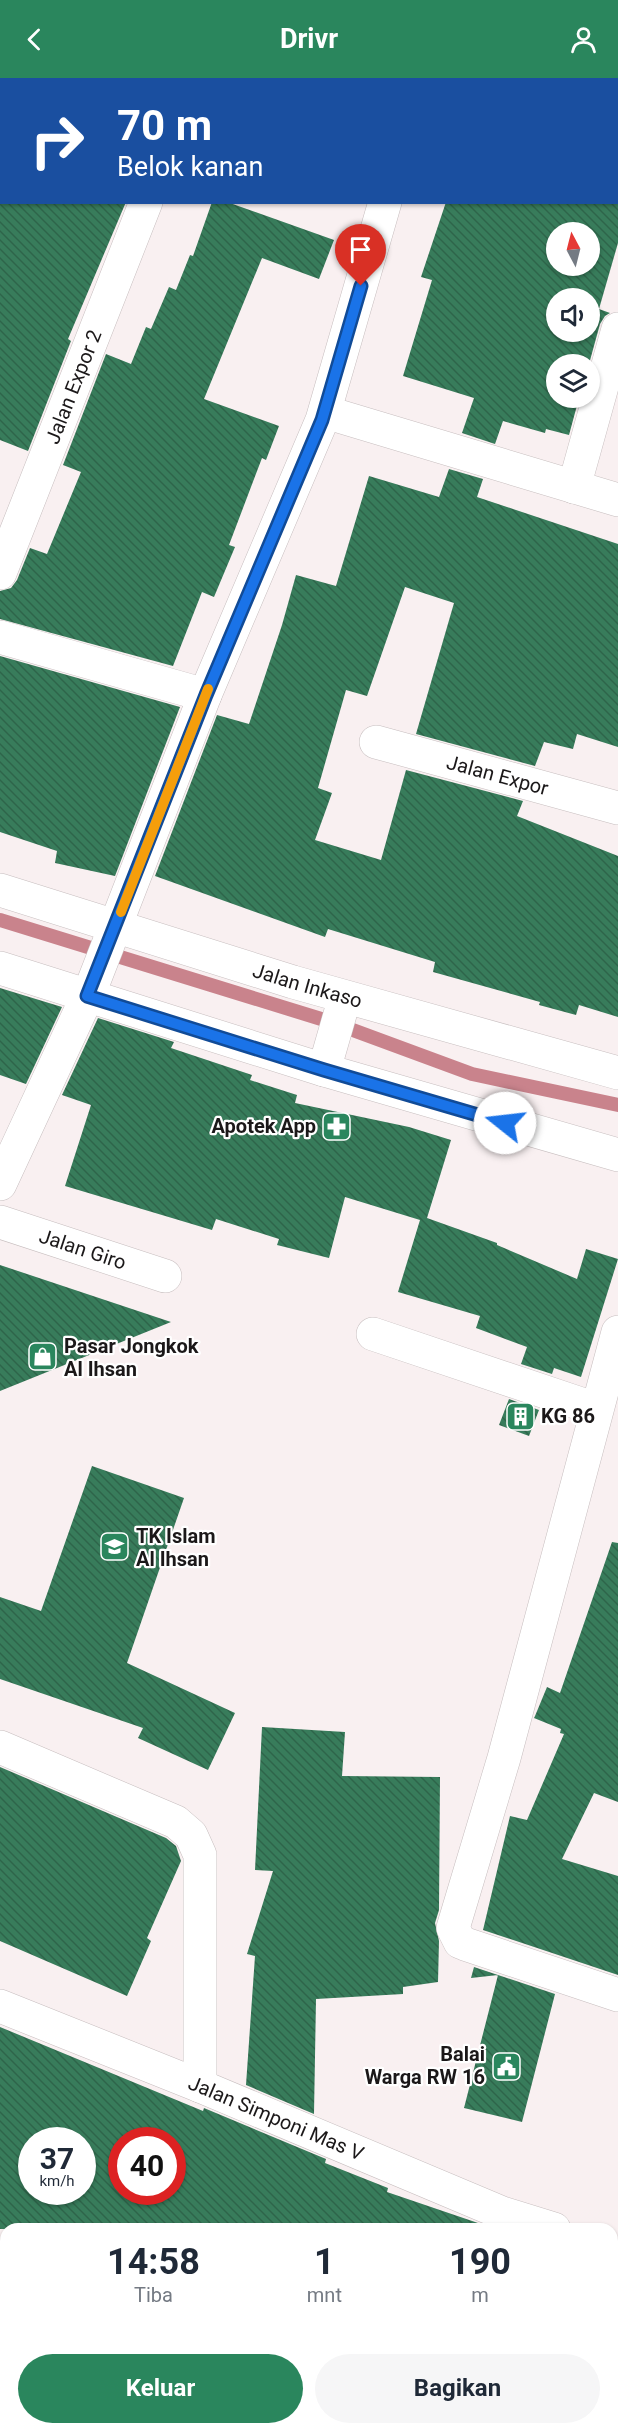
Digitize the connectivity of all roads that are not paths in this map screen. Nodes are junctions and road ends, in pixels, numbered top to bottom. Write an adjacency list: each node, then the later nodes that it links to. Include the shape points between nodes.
1 (145, 204): 7 (street, Jalan Expor 2)
2 (384, 204): 4 (street)
3 (618, 329): 5 (street)
4 (325, 412): 5 (street); 9 (street)
5 (574, 487): 6 (street)
6 (618, 500)
7 (0, 573)
8 (0, 637): 9 (street)
9 (206, 695): 13 (street)
10 (376, 742): 11 (street, Jalan Expor)
11 (618, 808)
12 (0, 890): 13 (street, Jalan Inkaso)
13 (112, 935): 15 (street); 16 (street, Jalan Inkaso)
14 (0, 968): 15 (street)
15 (89, 991): 17 (street); 20 (street)
16 (343, 1006): 17 (street); 18 (street, Jalan Inkaso)
17 (326, 1062): 19 (street)
18 (618, 1073)
19 (618, 1155)
20 (0, 1184)
21 (0, 1222): 22 (street, Jalan Giro)
22 (165, 1276)
23 (618, 1332): 25 (street)
24 (373, 1334): 25 (street)
25 (596, 1409): 27 (street, via 504,1758 453,1928 465,1944)
26 (0, 1747): 29 (street, via 176,1822 191,1834 200,1855)
27 (618, 1995)
28 (0, 2006): 29 (street, Jalan Simponi Mas V)
29 (200, 2086): 30 (street, Jalan Simponi Mas V, via 502,2213)
30 (534, 2223)

